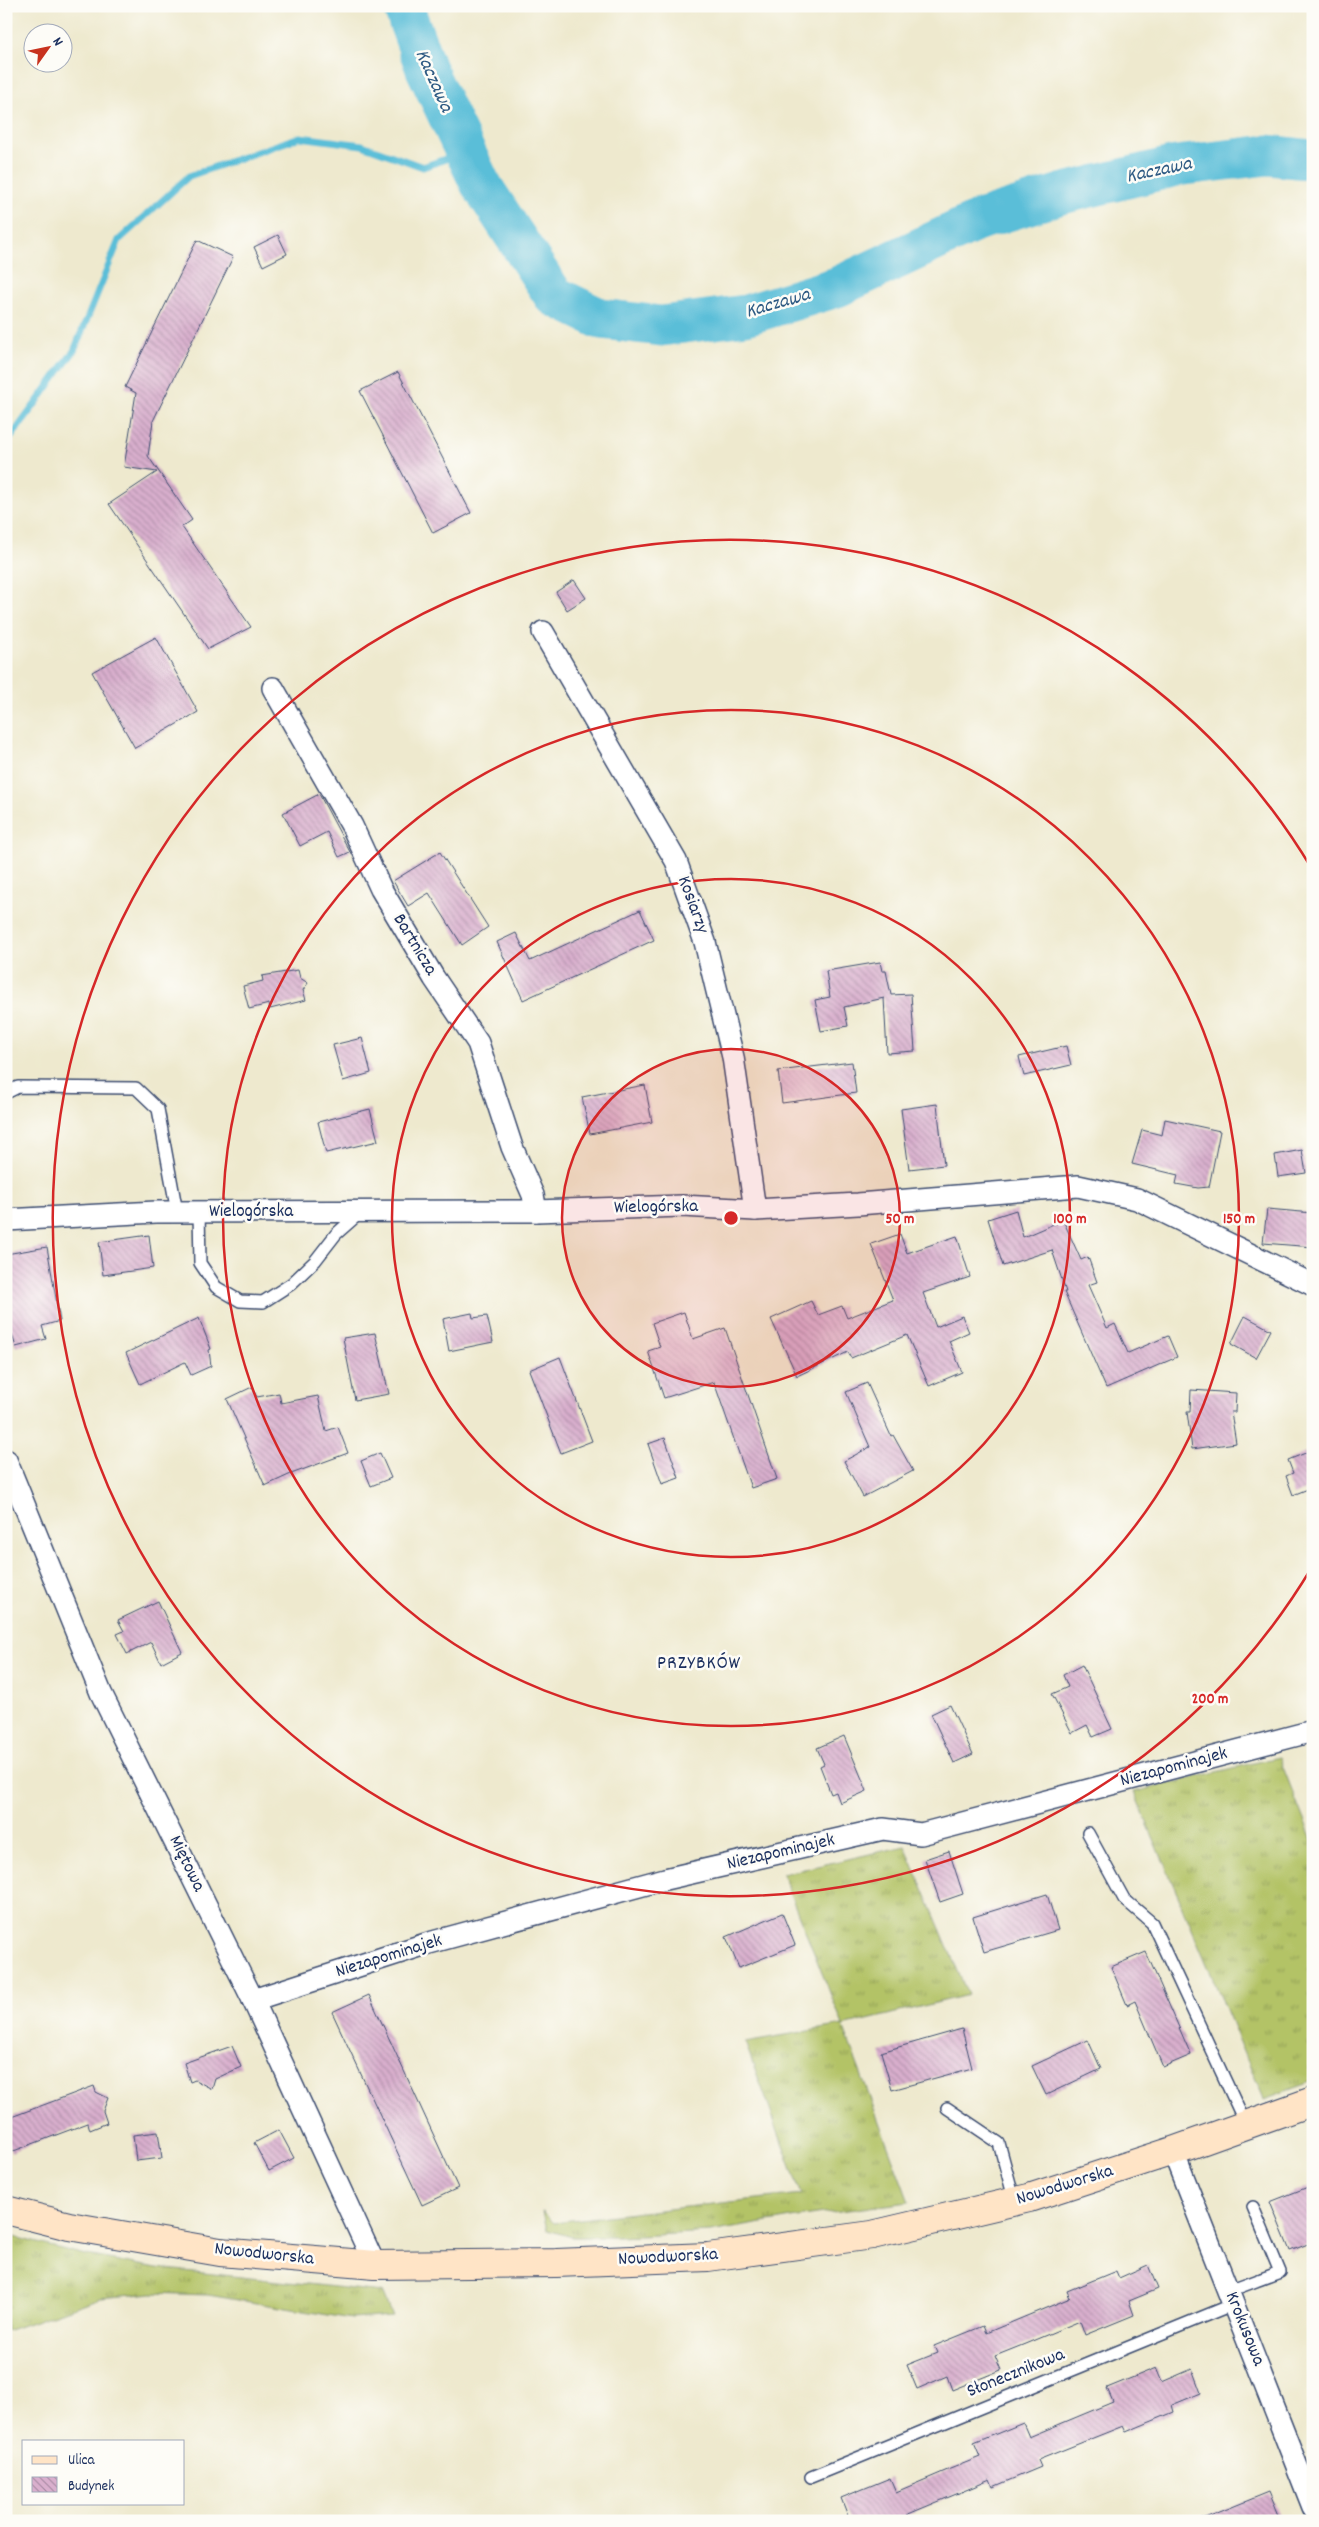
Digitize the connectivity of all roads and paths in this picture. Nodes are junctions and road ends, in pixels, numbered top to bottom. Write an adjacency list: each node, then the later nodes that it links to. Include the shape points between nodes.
1 (543, 632): 4 (street, Kosiarzy, via 676,861 705,942 733,1057)
2 (273, 688): 6 (street, Bartnicza, via 352,826 381,889 434,978 478,1043)
3 (6, 1093): 7 (lane, via 18,1087 136,1088 158,1109)
4 (754, 1210): 6 (street, Wielogórska, via 682,1206); 10 (street, Wielogórska, via 1078,1186 1137,1199)
5 (362, 1211): 6 (street, Wielogórska); 8 (street, Wielogórska); 8 (lane, via 336,1234 291,1284 263,1302 240,1301 216,1288 200,1263)
6 (536, 1211)
7 (177, 1212): 8 (street, Wielogórska); 9 (street, Wielogórska)
8 (200, 1212)
9 (6, 1220)
10 (1313, 1286)
11 (6, 1460): 14 (street, Miętowa, via 100,1693)
12 (1313, 1731): 14 (street, Niezapominajek, via 921,1834 883,1829 665,1880 429,1943)
13 (1088, 1833): 17 (lane, via 1124,1899 1152,1923)
14 (253, 2000): 22 (street, Miętowa)
15 (1313, 2101): 17 (street, Nowodworska)
16 (947, 2108): 19 (lane, via 999,2143)
17 (1246, 2125): 18 (street, Nowodworska)
18 (1173, 2151): 19 (street, Nowodworska); 23 (street, Krokusowa)
19 (1015, 2202): 22 (street, Nowodworska, via 872,2235 708,2257)
20 (1254, 2207): 23 (lane, Słonecznikowa, via 1280,2272)
21 (6, 2210): 22 (street, Nowodworska, via 68,2226 220,2252)
22 (375, 2265)
23 (1232, 2298): 24 (lane, Słonecznikowa); 25 (street, Krokusowa)
24 (811, 2477)
25 (1313, 2507)

